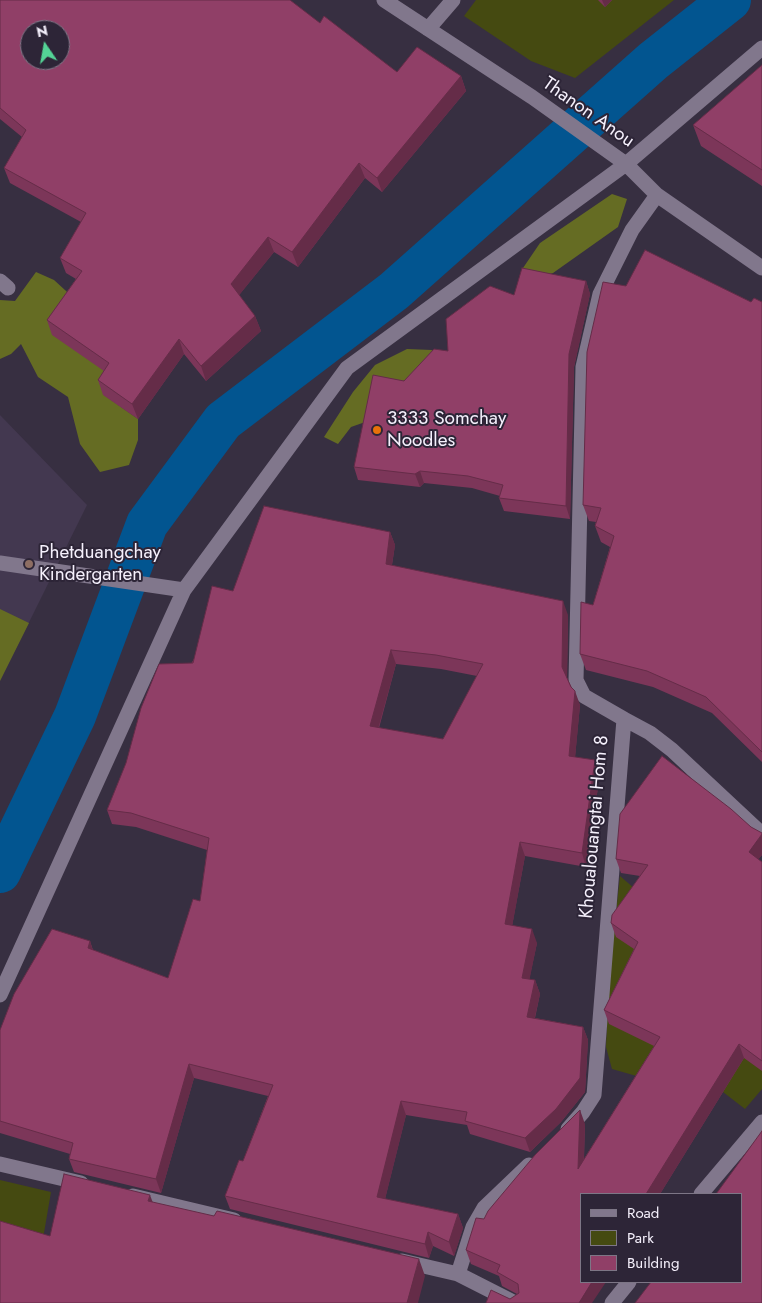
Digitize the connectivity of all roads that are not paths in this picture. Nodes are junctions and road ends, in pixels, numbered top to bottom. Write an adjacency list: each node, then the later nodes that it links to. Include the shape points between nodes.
1 (384, 0): 3 (street, Thanon Anou)
2 (453, 0): 3 (street)
3 (428, 29): 5 (street, Thanon Anou)
4 (762, 48): 5 (street)
5 (626, 164): 6 (street, Thanon Anou); 9 (street, via 347,368)
6 (657, 196): 7 (street, Thanon Anou); 10 (street, Khoualouangtai Hom 8, via 632,230 600,294 582,367 576,680 584,696)
7 (762, 268)
8 (0, 563): 9 (street)
9 (184, 590): 12 (street)
10 (624, 719): 11 (street, via 672,750); 14 (street, Khoualouangtai Hom 8, via 594,1095 583,1112)
11 (762, 834)
12 (0, 995)
13 (762, 1122): 19 (street)
14 (554, 1142)
15 (541, 1154): 22 (street, via 484,1208 473,1228)
16 (0, 1164): 17 (street)
17 (95, 1187)
18 (114, 1191): 20 (street)
19 (702, 1193)
20 (248, 1224)
21 (391, 1258): 22 (street)
22 (458, 1274): 24 (street)
23 (628, 1283): 25 (street)
24 (515, 1303)
25 (612, 1303)

